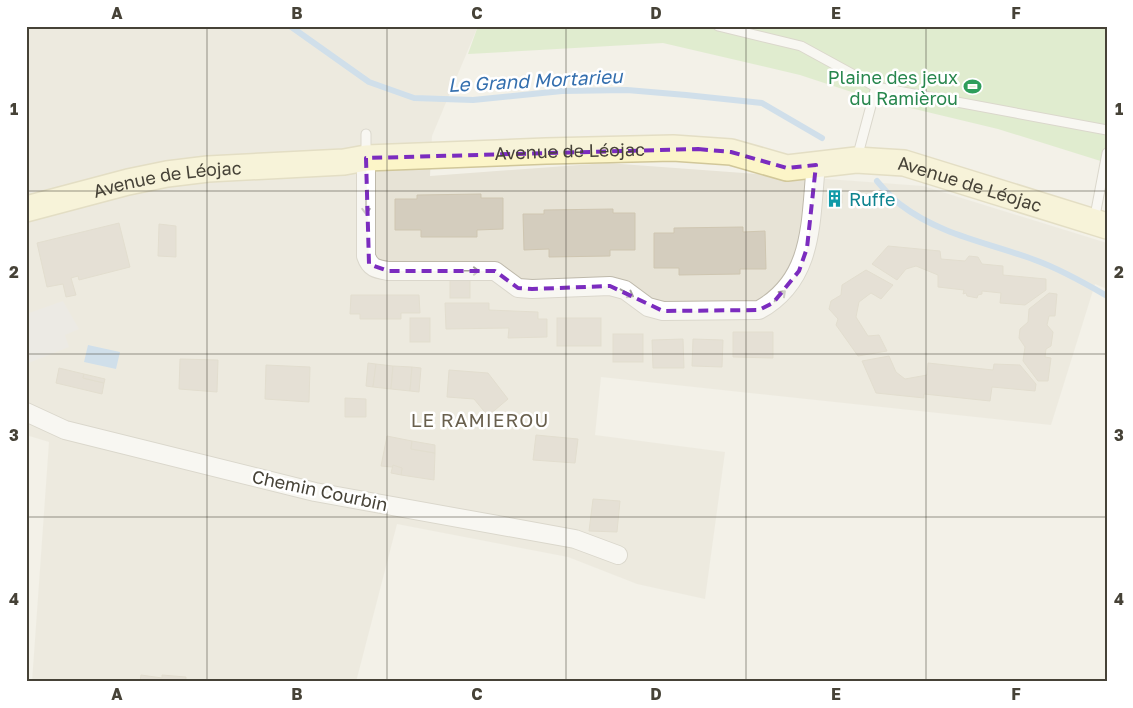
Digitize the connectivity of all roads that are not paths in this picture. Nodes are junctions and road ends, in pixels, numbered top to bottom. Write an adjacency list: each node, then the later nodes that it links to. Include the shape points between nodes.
1 (718, 26): 2 (lane, via 801,46)
2 (876, 87): 3 (lane); 7 (lane)
3 (1107, 130)
4 (366, 134): 6 (lane)
5 (1107, 153): 10 (lane)
6 (366, 158): 8 (main road, Avenue de Léojac, via 698,149 731,152 787,168); 8 (street, one-way to 8, via 366,256 375,269 495,271 518,288 610,286 625,290 648,307 663,312 759,310 773,302 799,271 807,248); 9 (main road, Avenue de Léojac, via 168,174)
7 (856, 160): 8 (main road, Avenue de Léojac); 10 (main road, Avenue de Léojac, via 904,163)
8 (816, 165)
9 (26, 209)
10 (1100, 224)
11 (26, 412): 12 (street, Chemin Courbin, via 65,430 315,492 575,539)
12 (618, 556)

